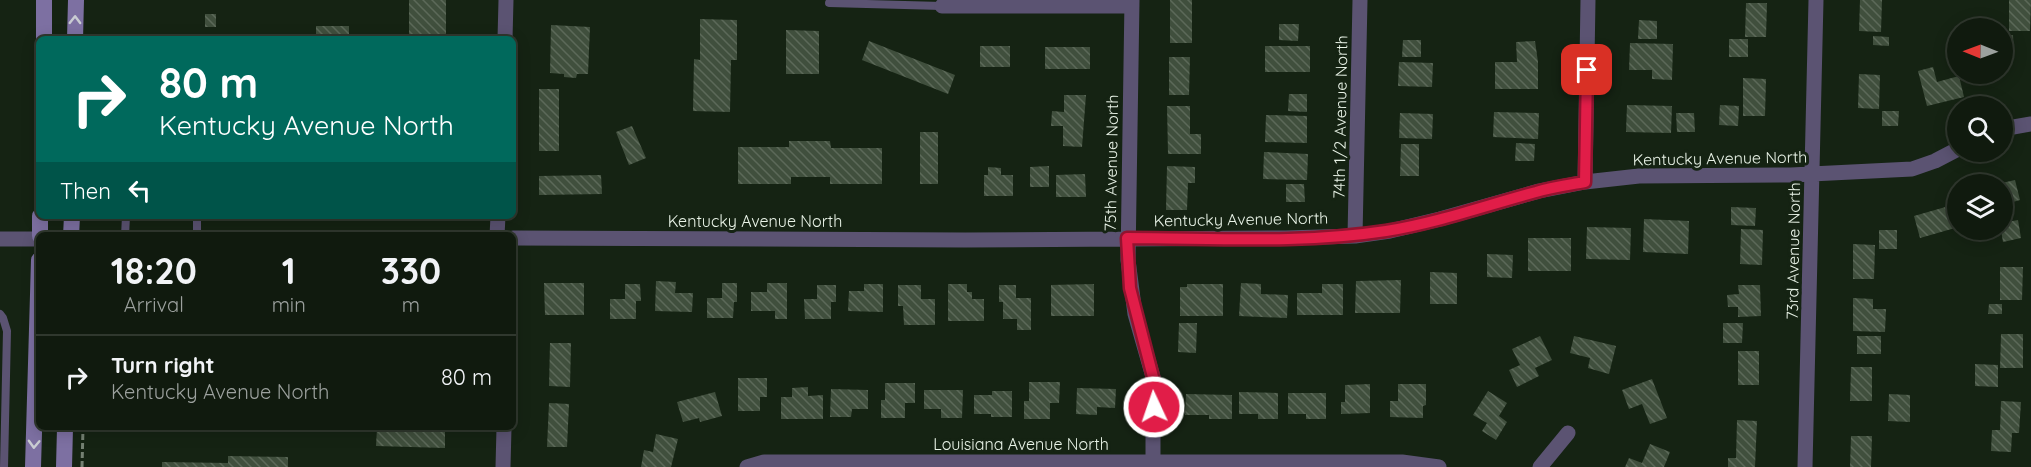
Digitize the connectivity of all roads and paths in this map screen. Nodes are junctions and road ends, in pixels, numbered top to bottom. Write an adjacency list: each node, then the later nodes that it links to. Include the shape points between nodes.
1 (44, 0): 10 (main road)
2 (76, 0): 11 (main road, one-way to 2)
3 (506, 0): 12 (street)
4 (1360, 0): 18 (street, 74th 1/2 Avenue North)
5 (1588, 0): 17 (street)
6 (1816, 0): 16 (street, 73rd Avenue North)
7 (829, 3): 9 (lane)
8 (1132, 3): 9 (street); 21 (street, 75th Avenue North)
9 (942, 6)
10 (44, 36)
11 (75, 36)
12 (505, 36)
13 (2031, 124): 14 (street)
14 (2013, 127)
15 (1947, 155): 16 (street, Kentucky Avenue North, via 1912,169)
16 (1812, 174): 17 (street, Kentucky Avenue North, via 1639,176); 39 (street, 73rd Avenue North)
17 (1585, 182): 18 (street, Kentucky Avenue North, via 1390,231)
18 (1355, 236): 21 (street, Kentucky Avenue North)
19 (36, 237): 22 (street)
20 (516, 238): 21 (street, Kentucky Avenue North)
21 (1127, 238): 30 (street, 75th Avenue North, via 1130,288 1153,377)
22 (0, 239)
23 (0, 314): 25 (lane, via 7,331)
24 (36, 364): 32 (main road, one-way to 32)
25 (3, 402): 31 (lane)
26 (65, 430): 33 (main road)
27 (83, 430): 34 (path)
28 (504, 430): 35 (street)
29 (1568, 433): 38 (street)
30 (1153, 464): 36 (street, Louisiana Avenue North, via 764,462); 37 (street, Louisiana Avenue North, via 1402,462)
31 (4, 467)
32 (33, 467)
33 (64, 467)
34 (82, 467)
35 (503, 467)
36 (747, 467)
37 (1439, 467)
38 (1540, 467)
39 (1805, 467)

